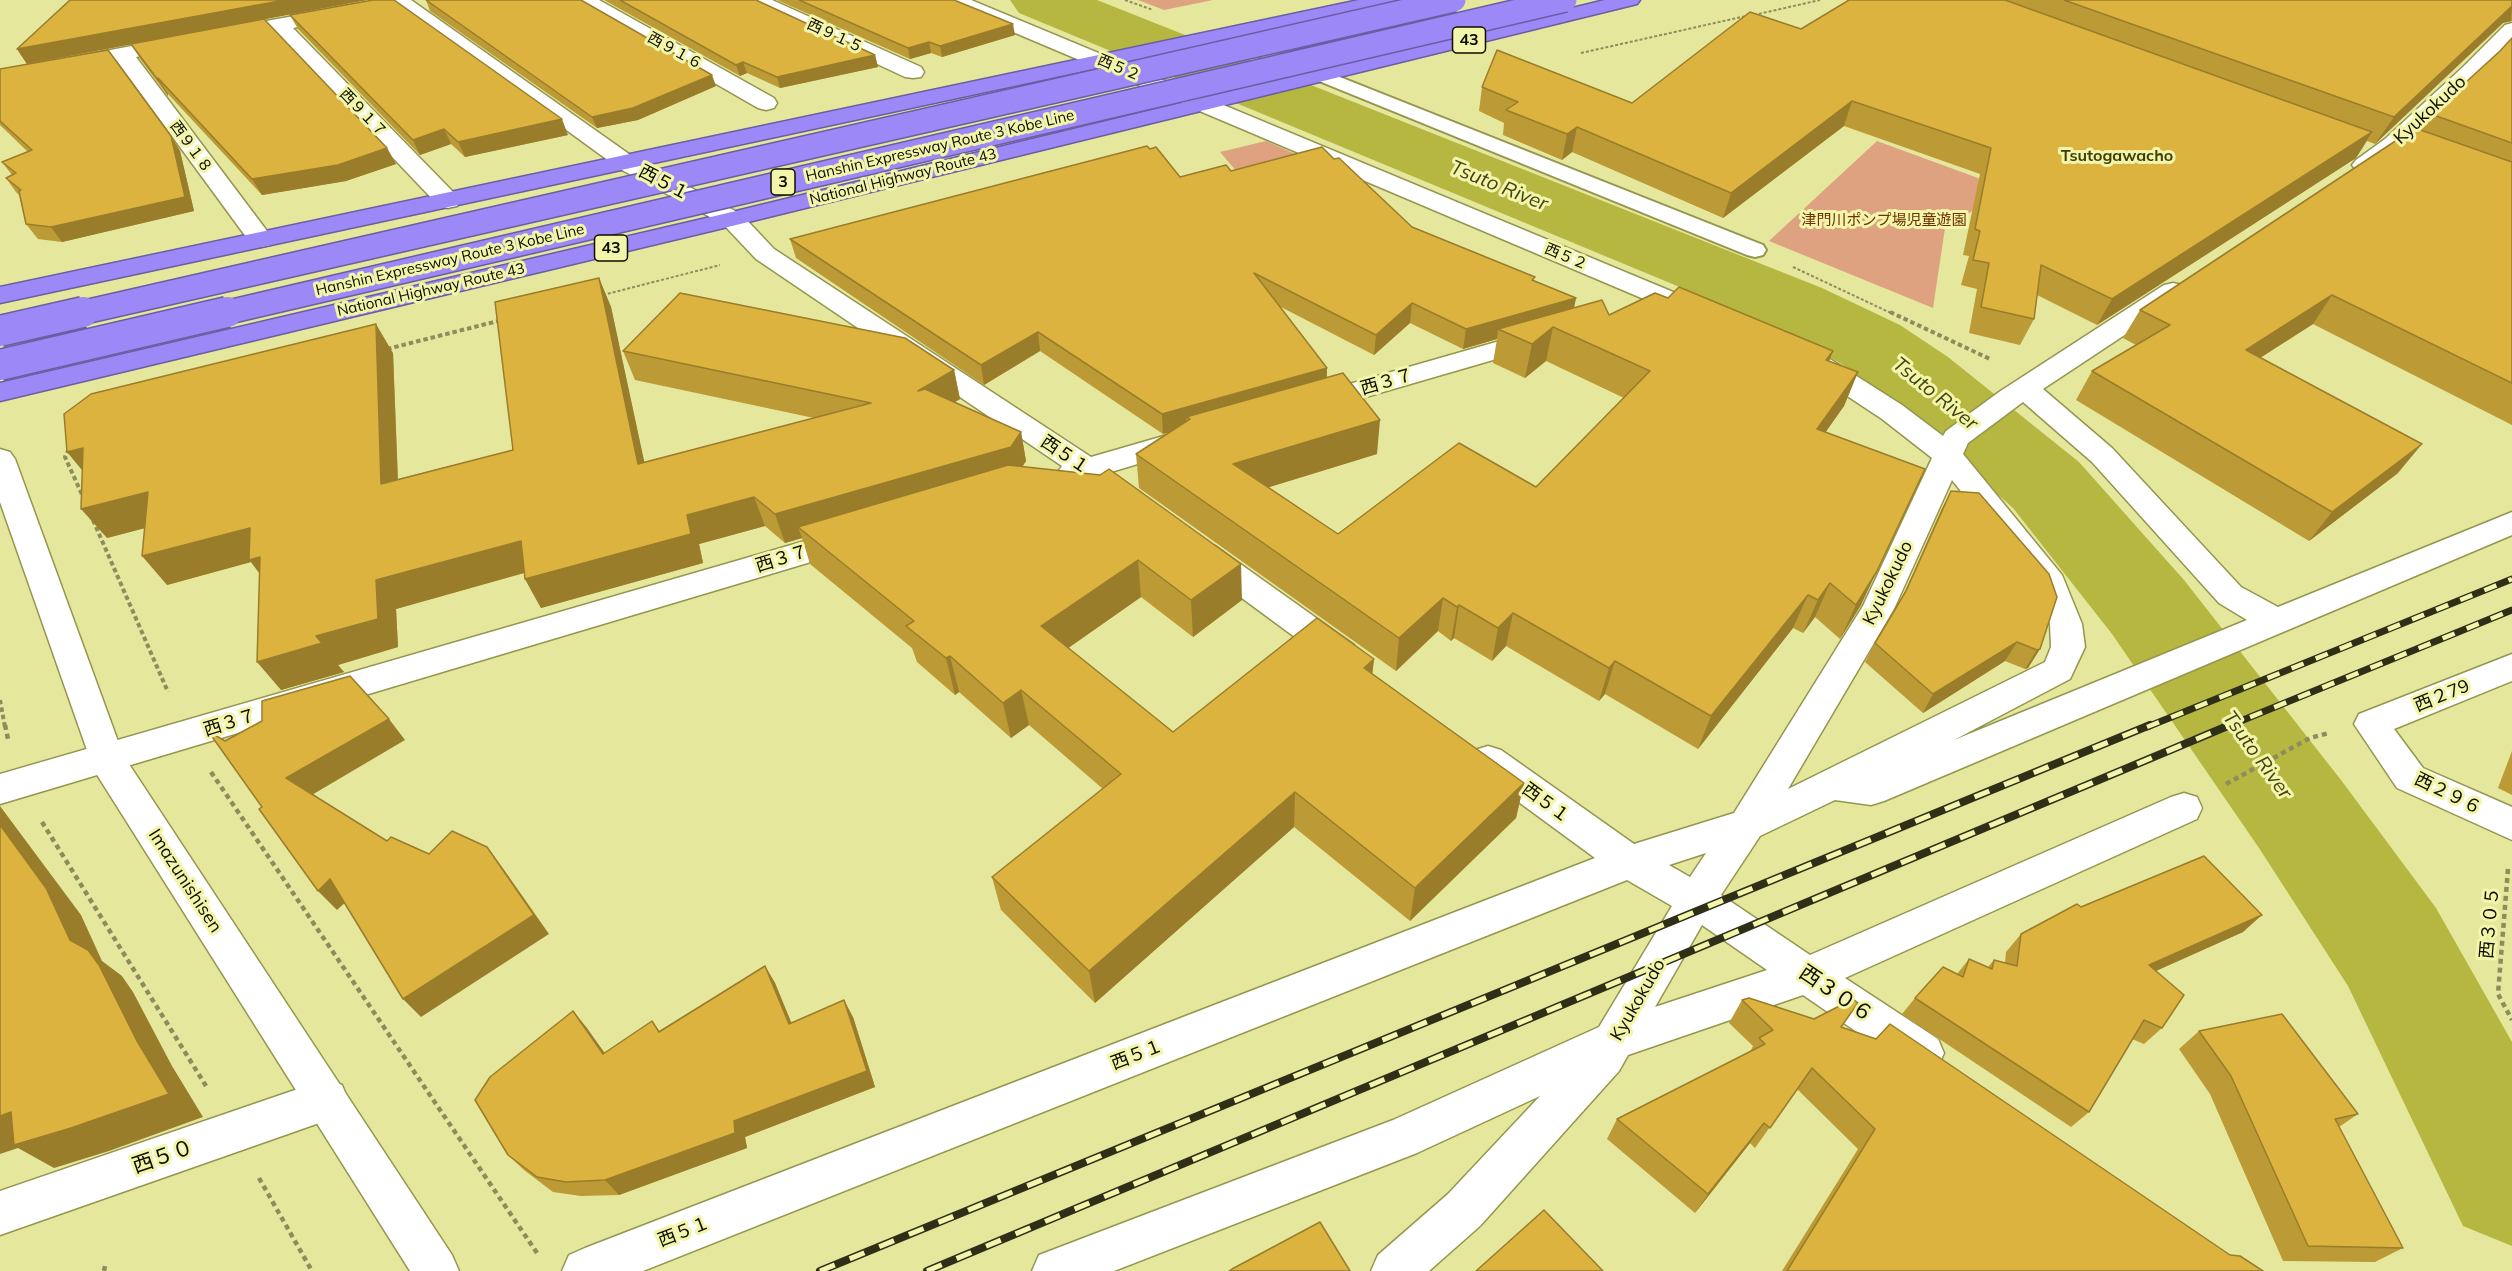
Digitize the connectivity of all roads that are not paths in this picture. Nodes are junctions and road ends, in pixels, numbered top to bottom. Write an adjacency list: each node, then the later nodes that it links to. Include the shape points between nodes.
1 (584, 0): 18 (street, 西９１６)
2 (756, 0): 15 (street, 西９１５)
3 (954, 0): 14 (street, 西５２)
4 (1387, 0): 12 (highway)
5 (1454, 0): 32 (highway, Hanshin Expressway Route 3 Kobe Line / 3, bridge)
6 (1565, 0): 34 (highway, Hanshin Expressway Route 3 Kobe Line / 3, bridge)
7 (1630, 0): 17 (highway, National Highway Route 43 / 43)
8 (397, 2): 20 (street, 西５１)
9 (357, 10): 10 (street)
10 (279, 25): 13 (street); 22 (street, 西９１７)
11 (2512, 29): 21 (street, Kyukokudo, via 2386,150)
12 (1215, 38): 14 (highway); 17 (lane)
13 (123, 54): 16 (street); 24 (street, 西９１８)
14 (1112, 60): 19 (street, 西５２); 20 (highway)
15 (913, 72)
16 (0, 77)
17 (1316, 77): 19 (highway, National Highway Route 43 / 43); 25 (lane)
18 (766, 102)
19 (1212, 102): 23 (highway, National Highway Route 43 / 43); 28 (street, 西５２)
20 (628, 164): 22 (highway); 23 (street, 西５１)
21 (2349, 175)
22 (448, 201): 24 (highway)
23 (732, 219): 35 (highway, National Highway Route 43 / 43); 41 (street, 西５１, via 765,254)
24 (261, 240): 27 (highway)
25 (1755, 250)
26 (2193, 278): 36 (street, Kyukokudo)
27 (0, 296)
28 (1668, 301): 29 (street); 30 (street, 西５２)
29 (1623, 314)
30 (1712, 317)
31 (1566, 330): 37 (street, 西３７)
32 (0, 331)
33 (1798, 351): 39 (street)
34 (0, 365)
35 (0, 392)
36 (2017, 393): 39 (street, Kyukokudo); 47 (street, via 2102,455 2230,595)
37 (1292, 409)
38 (1212, 432): 41 (street)
39 (1951, 446): 54 (street, via 2051,583 2066,624 2068,647 2058,670 2044,679); 57 (street, Kyukokudo, via 1878,609)
40 (0, 459): 52 (street, Imazunishisen)
41 (1086, 468): 42 (street); 43 (street, 西５１)
42 (1040, 482)
43 (1154, 518)
44 (2512, 523): 47 (street)
45 (880, 530): 52 (street, 西３７)
46 (1183, 539): 49 (street)
47 (2275, 622): 54 (street, via 1871,790)
48 (2512, 667): 50 (street, 西２79)
49 (1367, 672)
50 (2371, 724): 56 (street, 西２９６, via 2410,778)
51 (1464, 743): 58 (street, 西５１)
52 (107, 760): 53 (street, 西３７); 63 (street, Imazunishisen)
53 (9, 787)
54 (1828, 787): 57 (street)
55 (2184, 808): 60 (street)
56 (2512, 824)
57 (1747, 825): 58 (street); 59 (street, Kyukokudo)
58 (1629, 862): 59 (street, 西３０６); 66 (street, 西５１)
59 (1696, 900): 60 (street, 西３０６); 61 (street, Kyukokudo)
60 (1808, 975): 61 (street); 62 (street, 西３０６)
61 (1615, 1040): 67 (street, via 1402,1138); 68 (street, Kyukokudo, via 1604,1057 1464,1210)
62 (1958, 1077)
63 (327, 1100): 64 (street, 西５０); 65 (street, Imazunishisen)
64 (0, 1213)
65 (436, 1271)
66 (585, 1271)
67 (1055, 1271)
68 (1394, 1271)

